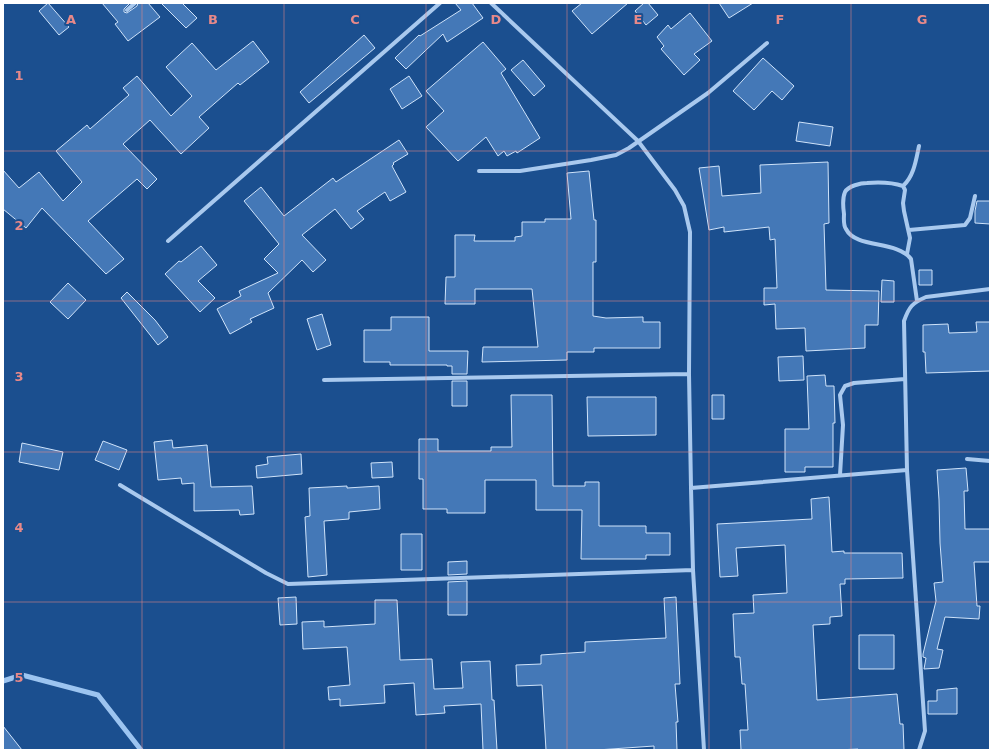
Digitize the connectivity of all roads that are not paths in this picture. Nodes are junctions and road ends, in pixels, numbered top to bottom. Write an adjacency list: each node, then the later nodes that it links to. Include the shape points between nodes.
1 (135, 3): 4 (street)
2 (440, 3): 12 (street)
3 (492, 3): 6 (street)
4 (127, 10)
5 (767, 43): 6 (street, via 708,93)
6 (638, 141): 8 (street, via 616,155 591,160 520,171); 16 (street, via 675,190 684,206 690,232)
7 (919, 146): 9 (street, via 911,177)
8 (479, 171)
9 (903, 186): 11 (street, via 904,211); 13 (street, via 886,182 863,183 849,188 845,192 843,202 845,228 849,234)
10 (974, 196): 11 (street, via 970,218 965,225)
11 (909, 230): 13 (street)
12 (168, 241)
13 (907, 254): 15 (street, via 911,259)
14 (990, 289): 15 (street, via 926,297)
15 (917, 301): 17 (street, via 909,308 904,321)
16 (689, 374): 18 (street); 24 (street)
17 (905, 379): 21 (street); 22 (street, via 845,386 840,395 843,425)
18 (324, 380)
19 (967, 459): 20 (street)
20 (990, 461)
21 (907, 470): 22 (street); 27 (street, via 924,731)
22 (840, 475): 24 (street)
23 (120, 485): 25 (street, via 288,584)
24 (691, 488): 25 (street)
25 (693, 570): 26 (street)
26 (704, 750)
27 (920, 750)

